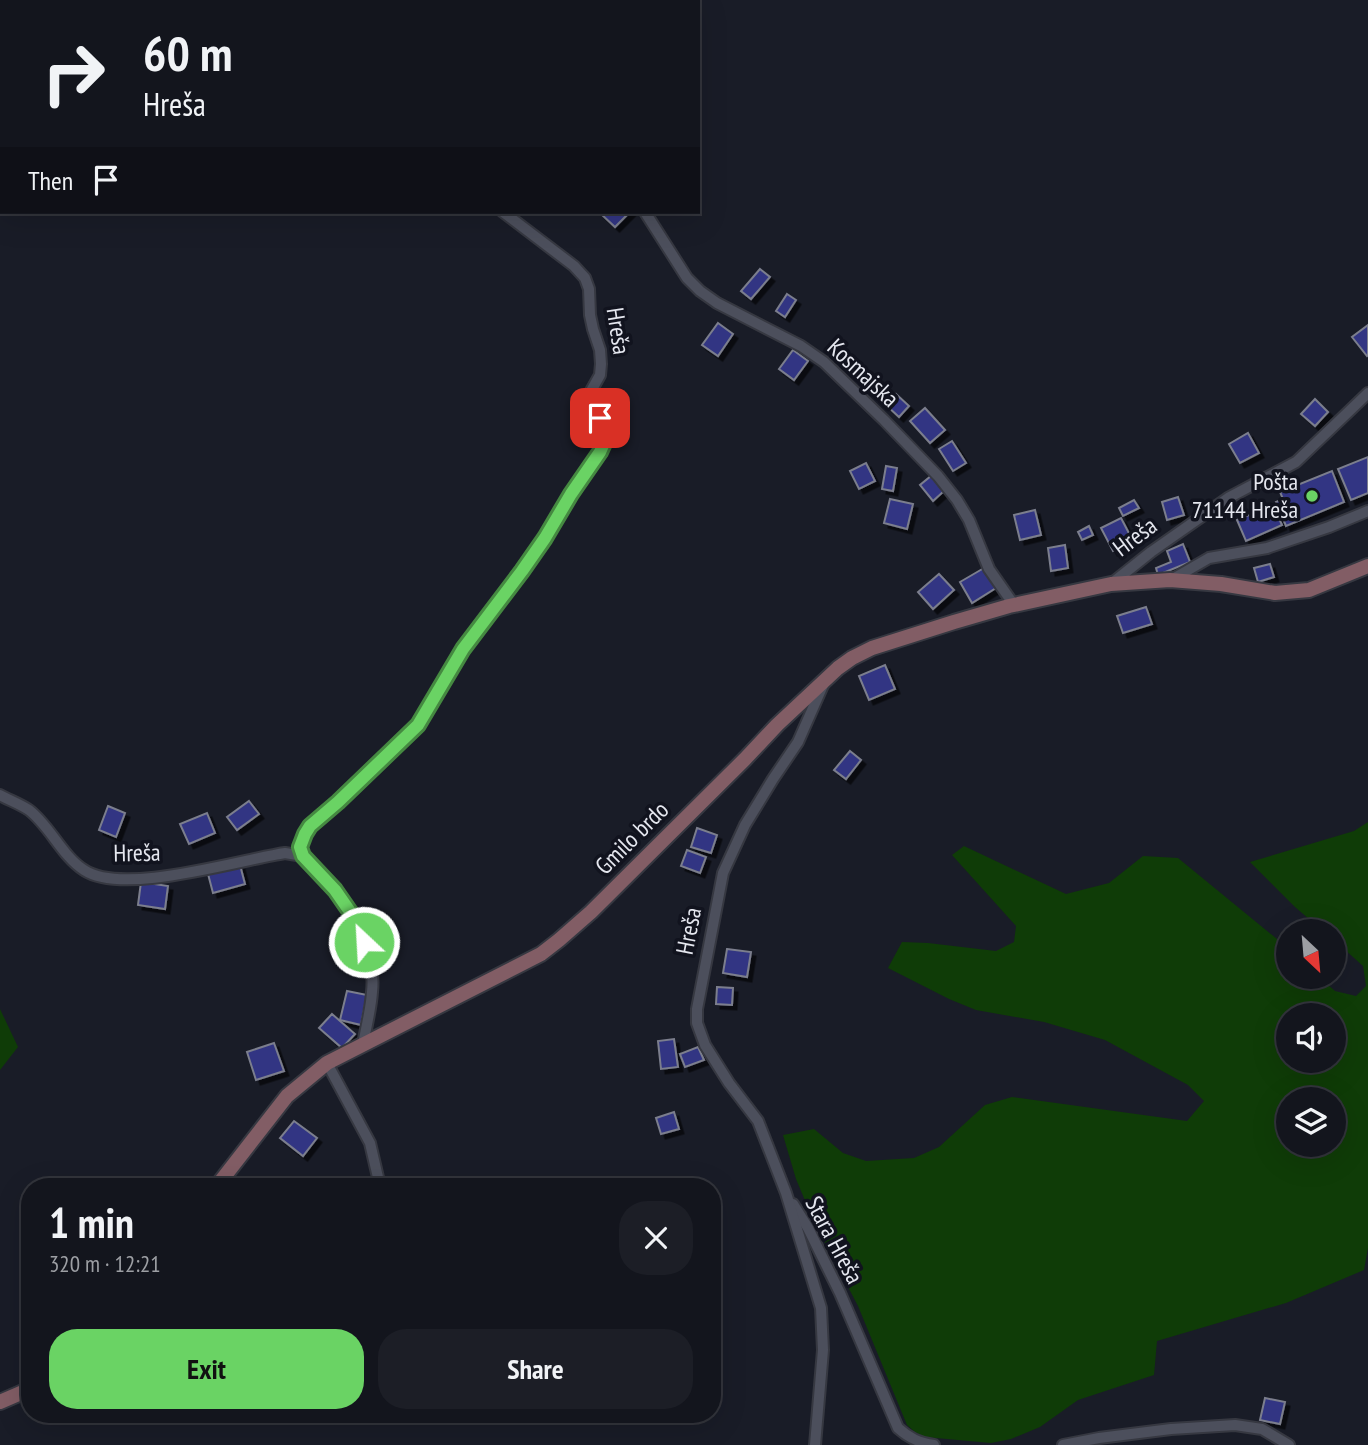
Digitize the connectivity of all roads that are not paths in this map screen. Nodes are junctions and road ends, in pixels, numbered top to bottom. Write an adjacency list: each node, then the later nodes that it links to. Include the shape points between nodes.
1 (506, 214): 11 (street, Hreša, via 585,278 601,364 591,401 607,429 605,441 537,549 463,649 418,725 310,826 300,847)
2 (646, 214): 8 (street, Kosmajska, via 700,291 824,362 938,476 969,520 989,569)
3 (1368, 393): 7 (street, Hreša, via 1296,462 1228,498)
4 (1368, 511): 6 (street, Hreša, via 1267,548 1209,558)
5 (1368, 566): 6 (main road, Hreša, via 1308,590 1275,593)
6 (1170, 580): 7 (main road, Hreša)
7 (1111, 584): 8 (main road, Gmilo brdo)
8 (1014, 605): 9 (main road, Gmilo brdo, via 872,648 852,657)
9 (825, 680): 12 (main road, Gmilo brdo, via 559,940 541,954); 16 (street, Hreša, via 798,742 745,825 723,873 697,1009 705,1045 758,1121)
10 (0, 795): 11 (street, Hreša, via 29,810 76,864 95,876 165,877 285,853)
11 (303, 856): 12 (street, via 335,890 364,942 373,990)
12 (363, 1045): 13 (main road, Gmilo brdo)
13 (327, 1063): 14 (main road, Gmilo brdo, via 287,1096); 15 (street, via 370,1143)
14 (223, 1178)
15 (378, 1178)
16 (786, 1193): 19 (street, Stara Hreša, via 821,1308 823,1350); 20 (street, Stara Hreša, via 814,1238 898,1428 922,1444)
17 (21, 1393): 18 (main road)
18 (0, 1402)
19 (815, 1445)
20 (934, 1445)
21 (1063, 1445): 22 (street, via 1236,1425 1262,1429)
22 (1289, 1445)

